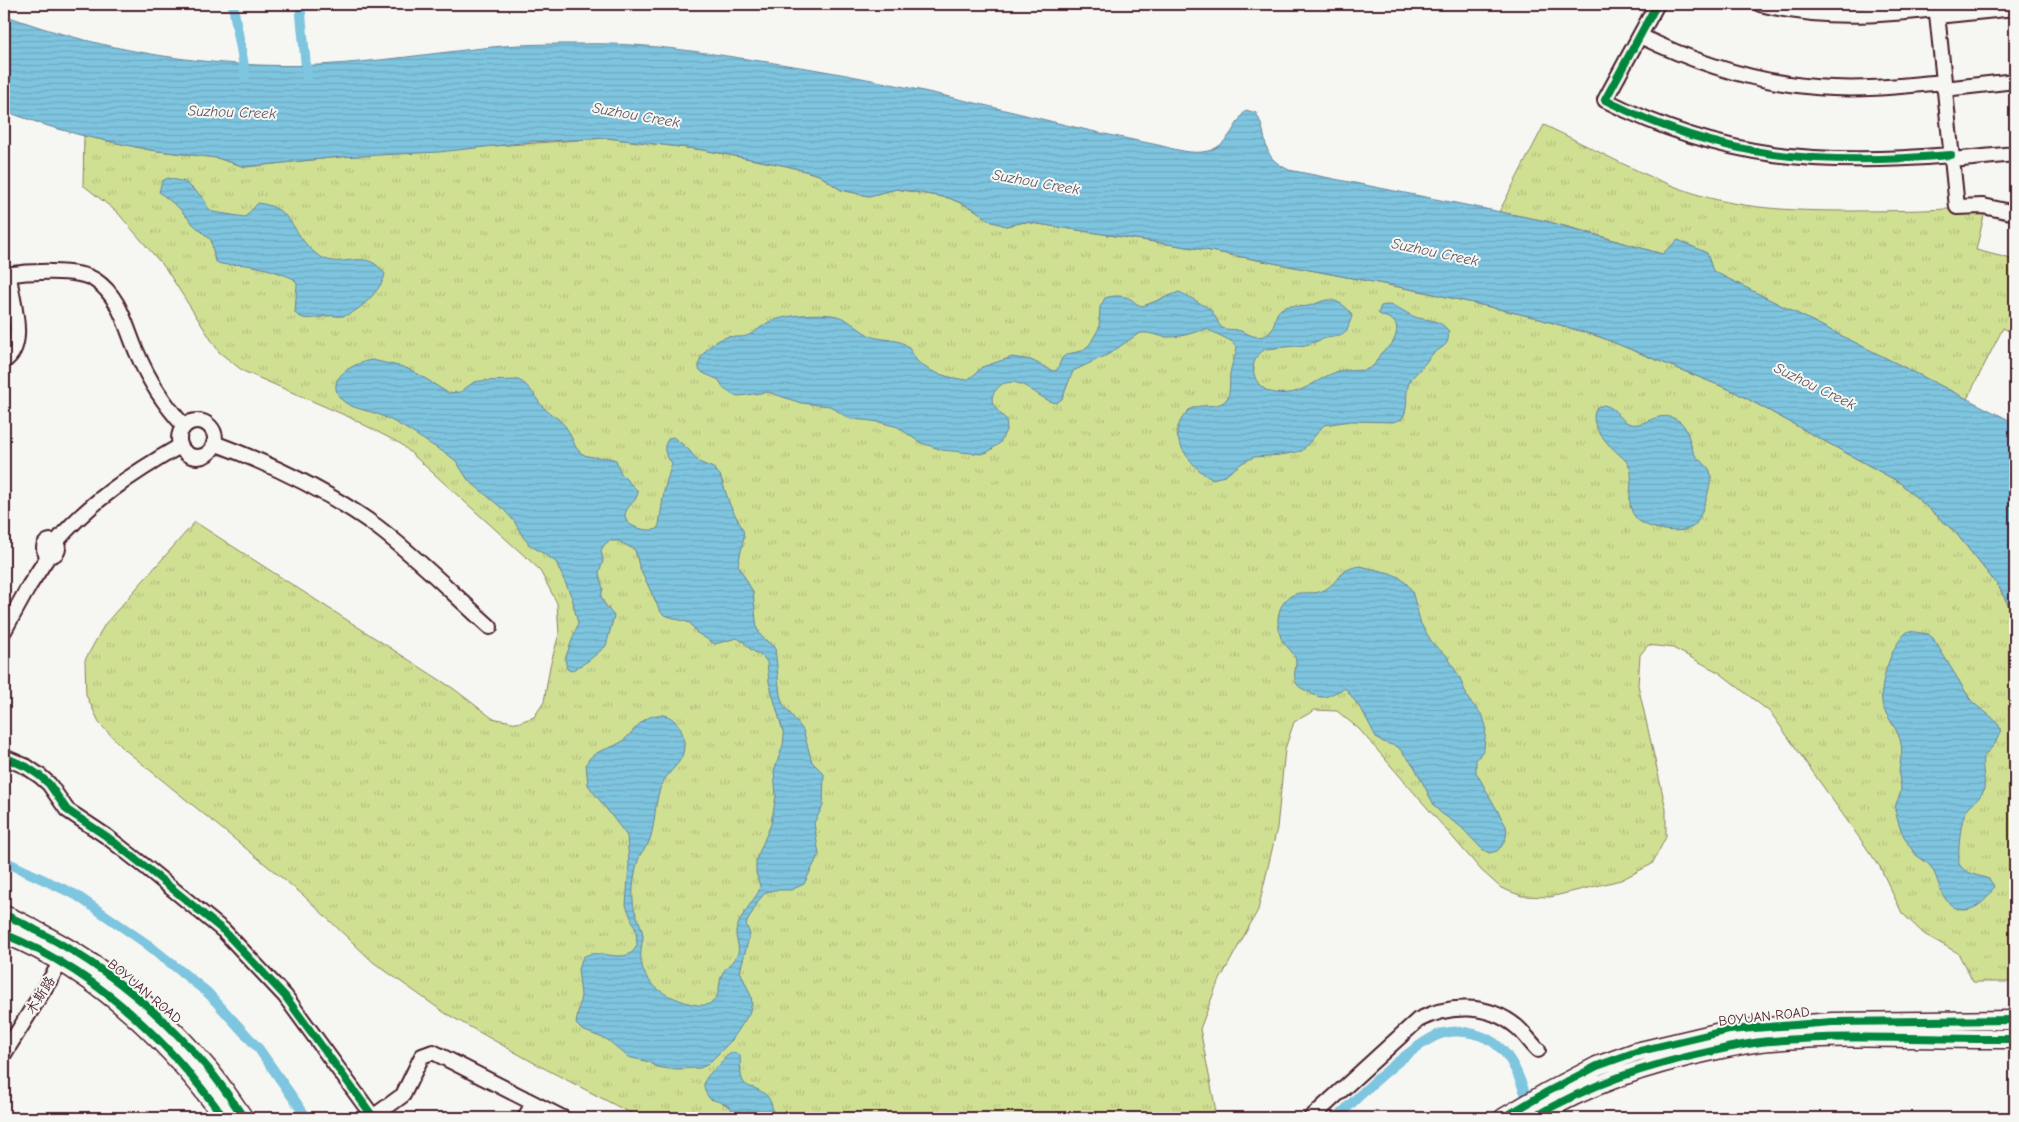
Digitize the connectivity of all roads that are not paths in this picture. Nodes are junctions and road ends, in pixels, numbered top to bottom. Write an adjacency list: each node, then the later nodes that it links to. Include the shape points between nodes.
1 (1657, 4): 5 (street)
2 (1760, 4): 4 (street, via 1800,13 1852,16)
3 (2015, 8): 4 (street)
4 (1936, 10): 7 (street)
5 (1640, 36): 7 (street, via 1702,63 1802,85 1856,89); 9 (street, via 1605,100 1633,114 1709,142 1782,156 1864,161)
6 (2015, 81): 7 (street)
7 (1944, 86): 9 (street)
8 (2015, 154): 9 (street)
9 (1952, 158): 10 (street, via 1957,207 1983,206)
10 (2015, 213)
11 (6, 275): 12 (street, via 17,325 17,340 12,354); 13 (street, via 53,271 86,276 99,283 122,312 150,381)
12 (4, 361)
13 (184, 426): 14 (street, via 192,421 206,423 212,430); 15 (street, via 178,437)
14 (214, 443): 15 (street, via 209,452 195,457); 16 (street, via 255,458 337,500 394,540)
15 (180, 446): 17 (street, via 120,483 86,510 56,542 44,544 44,551 49,555)
16 (490, 627)
17 (4, 631)
18 (4, 757): 31 (street, via 40,776 67,810 106,836 224,931 285,996)
19 (4, 915): 30 (main road, BOYUAN ROAD, via 55,940 130,992 207,1067)
20 (4, 934): 21 (main road, BOYUAN ROAD)
21 (61, 962): 25 (street, 木斯路); 29 (main road, BOYUAN ROAD, via 102,990 170,1049)
22 (2015, 1020): 26 (main road, BOYUAN ROAD, via 1832,1022 1729,1030 1636,1052 1596,1066)
23 (2015, 1039): 26 (main road, BOYUAN ROAD, via 1828,1038 1771,1041 1677,1058)
24 (1538, 1050): 34 (street, via 1516,1027 1494,1014 1466,1007 1434,1012 1418,1020)
25 (4, 1054)
26 (1549, 1100): 28 (main road, BOYUAN ROAD); 35 (main road, BOYUAN ROAD)
27 (533, 1103): 31 (street, via 433,1052 422,1056 400,1099); 32 (street); 33 (street)
28 (1506, 1116)
29 (224, 1118)
30 (244, 1118)
31 (374, 1118)
32 (525, 1118)
33 (563, 1118)
34 (1312, 1118)
35 (1532, 1118)

